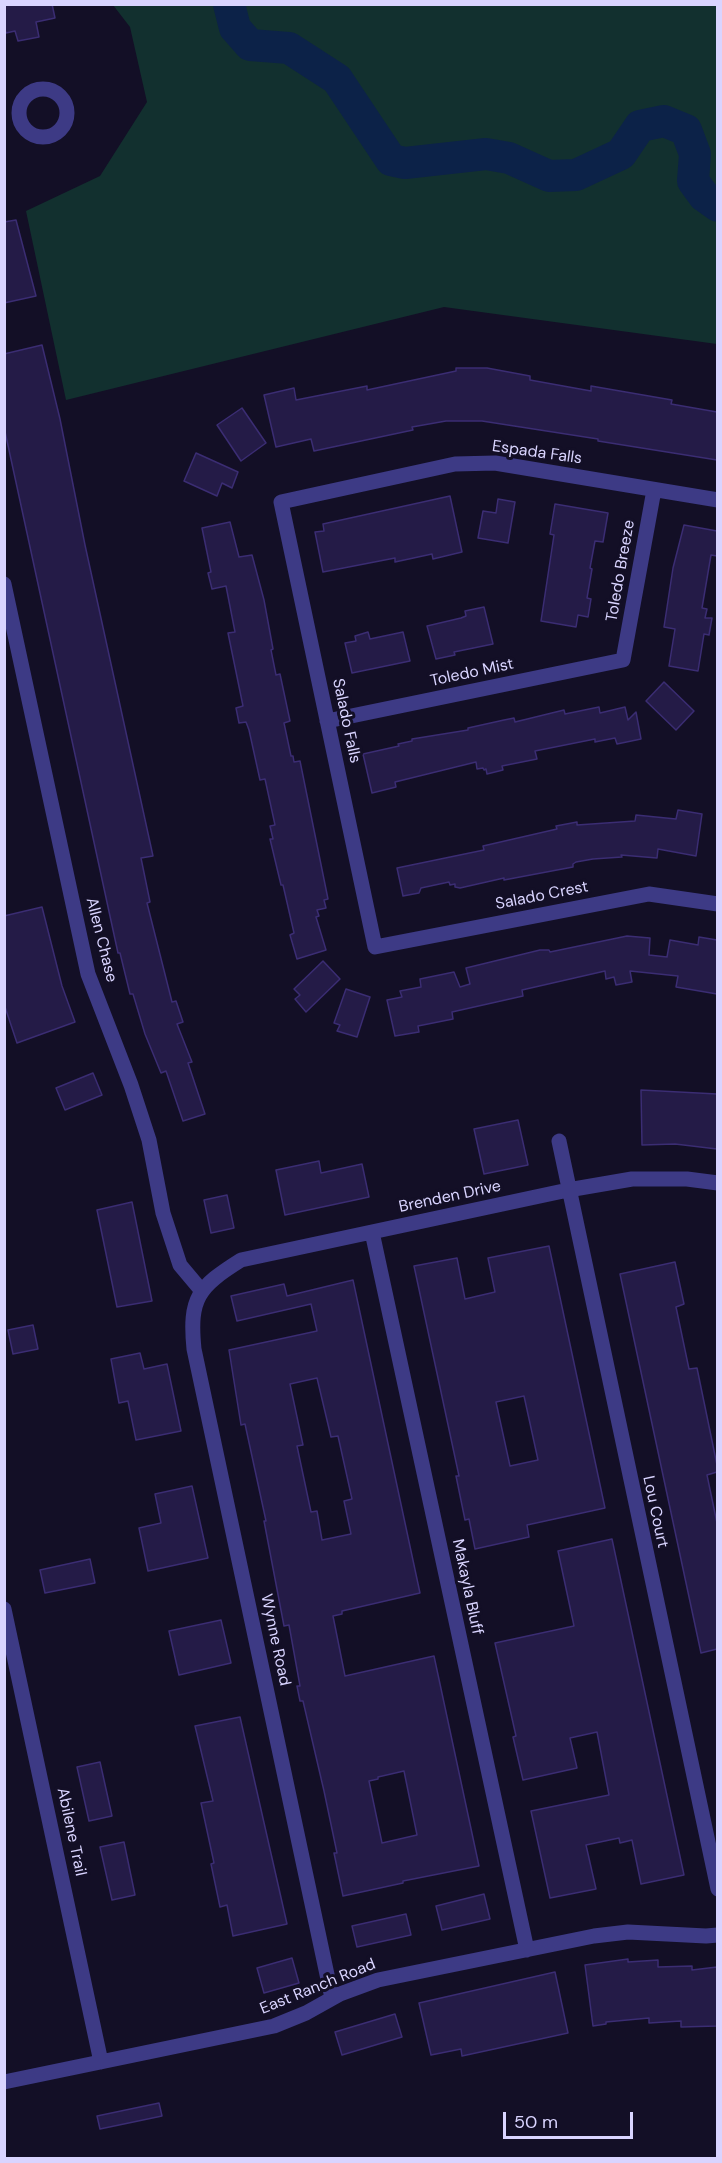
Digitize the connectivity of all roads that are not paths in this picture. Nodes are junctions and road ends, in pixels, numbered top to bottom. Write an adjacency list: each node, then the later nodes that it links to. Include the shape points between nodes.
1 (654, 490): 2 (street, Espada Falls); 3 (street, Espada Falls, via 495,463 455,464); 5 (street, Toledo Breeze)
2 (717, 500)
3 (281, 501): 6 (street, Salado Falls)
4 (4, 584): 13 (street, Allen Chase, via 88,974 131,1085 180,1265)
5 (623, 660): 6 (street, Toledo Mist)
6 (327, 721): 8 (street, Salado Falls)
7 (717, 904): 8 (street, Salado Crest, via 650,894)
8 (375, 947)
9 (559, 1141): 11 (street, Lou Court)
10 (717, 1183): 11 (street, Brenden Drive, via 632,1179)
11 (568, 1190): 12 (street, Brenden Drive); 15 (street, Lou Court)
12 (372, 1232): 13 (street, Brenden Drive, via 240,1260); 17 (street, Makayla Bluff)
13 (201, 1290): 18 (street, Wynne Road, via 192,1322 194,1349)
14 (4, 1609): 19 (street, Abilene Trail)
15 (717, 1889)
16 (717, 1935): 17 (street, East Ranch Road, via 628,1932)
17 (526, 1950): 18 (street, East Ranch Road, via 378,1980)
18 (332, 1998): 19 (street, East Ranch Road, via 274,2026)
19 (101, 2062): 20 (street, East Ranch Road)
20 (4, 2082)

